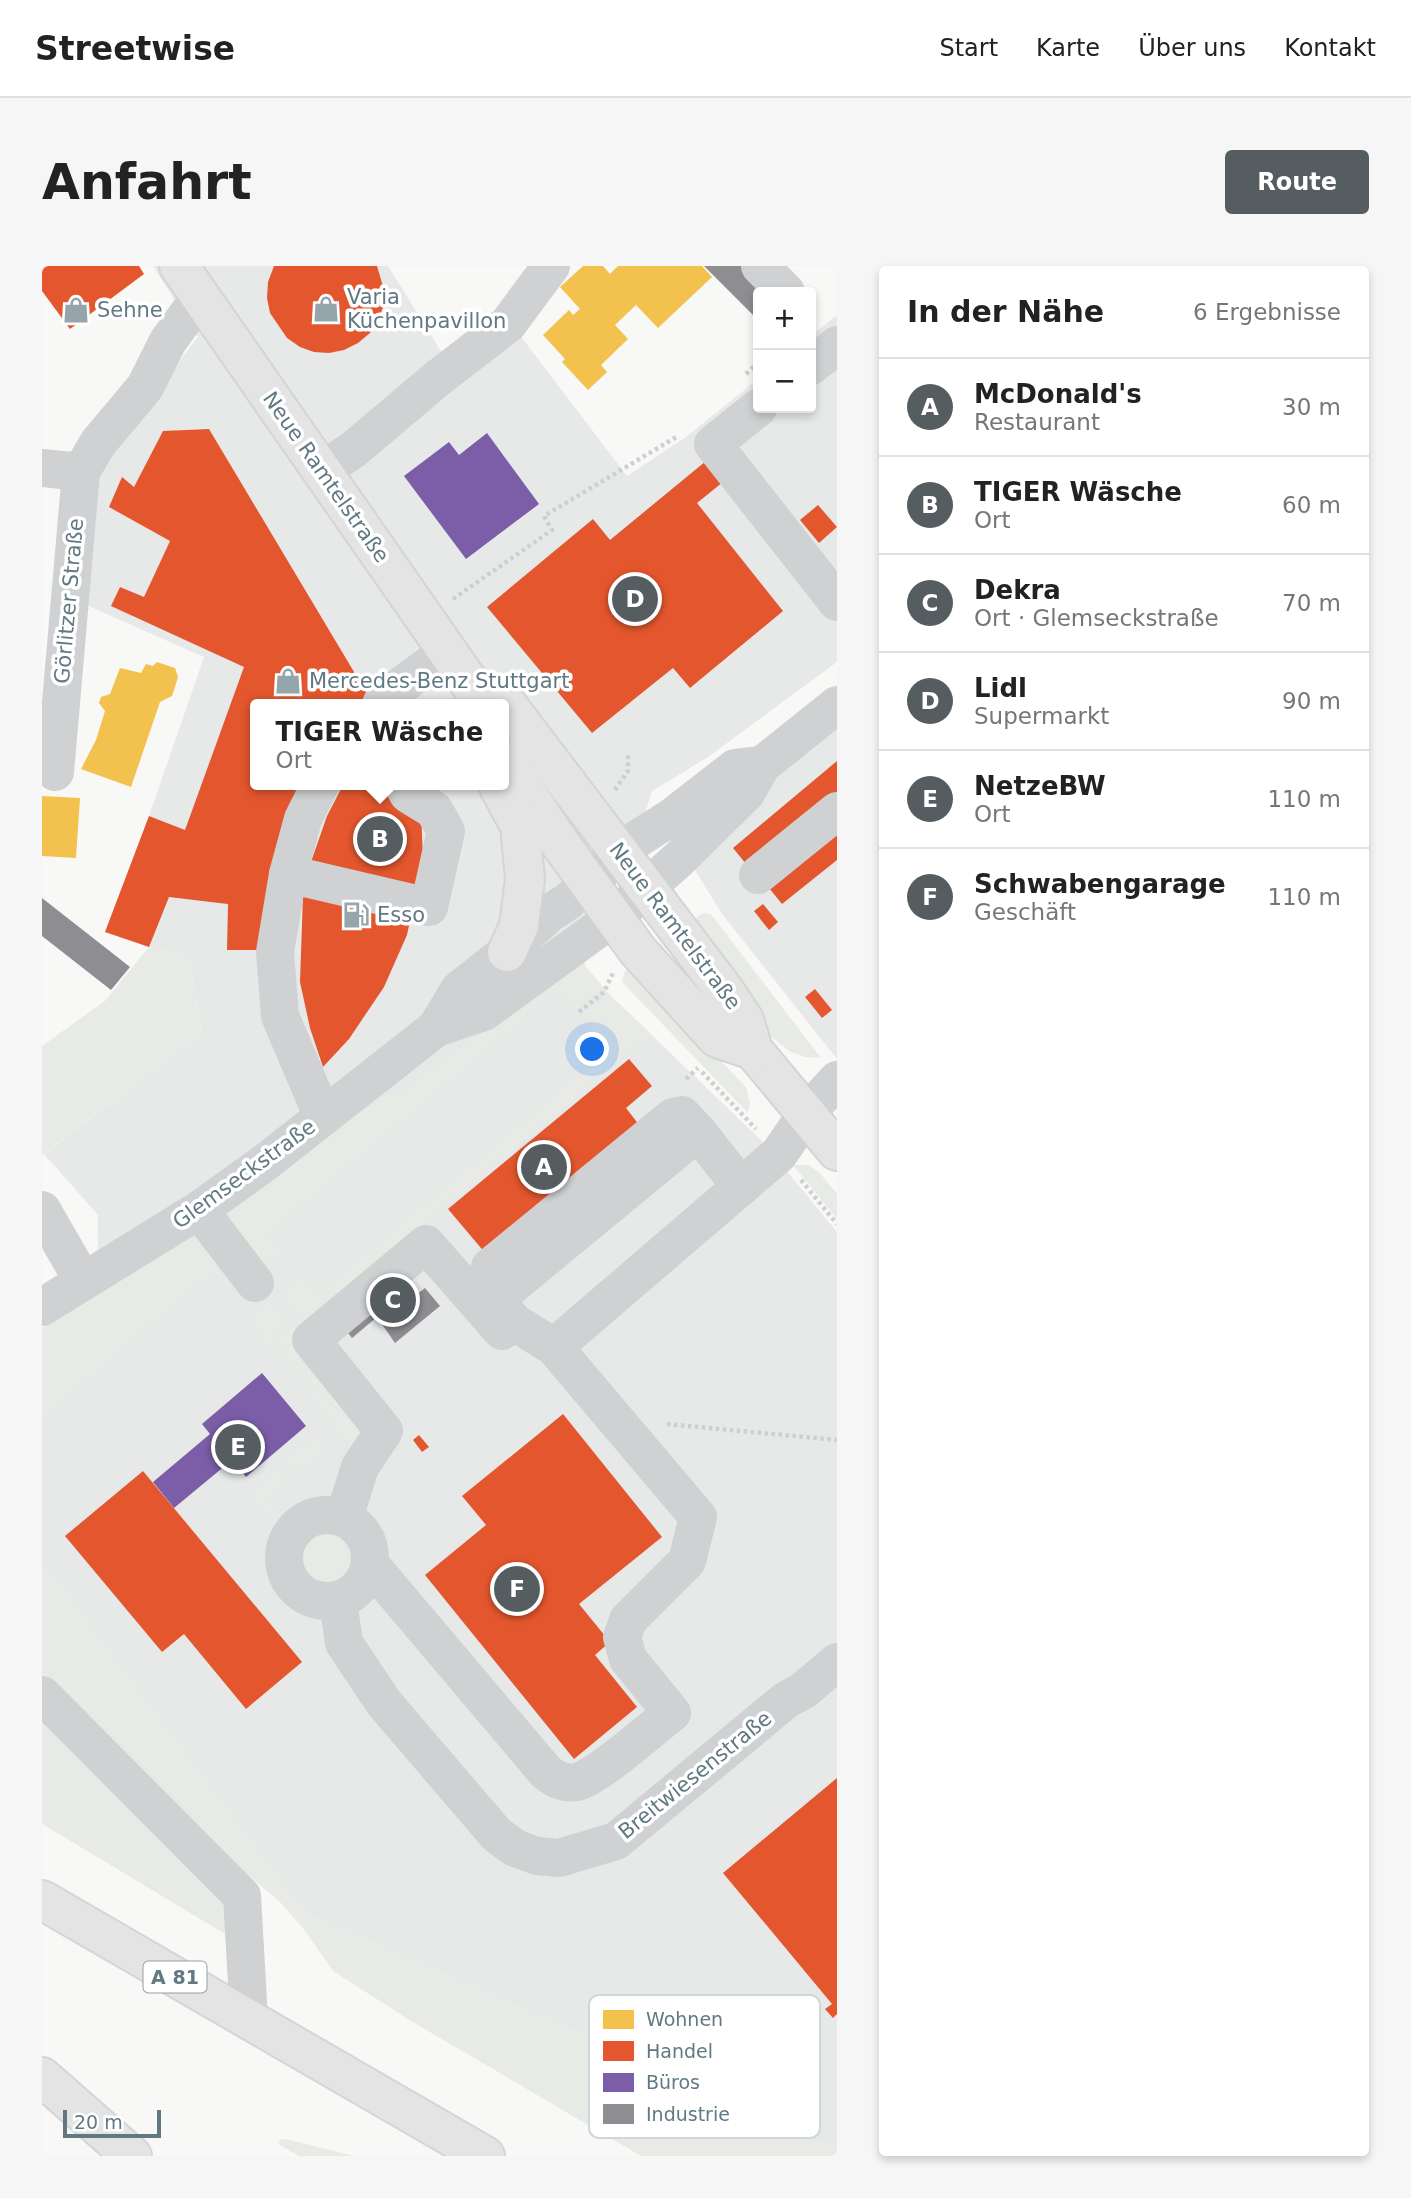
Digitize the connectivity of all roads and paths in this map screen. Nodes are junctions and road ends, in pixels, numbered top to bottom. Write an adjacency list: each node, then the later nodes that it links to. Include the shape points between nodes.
1 (551, 266): 10 (street, via 508,324)
2 (760, 266): 4 (street)
3 (190, 281): 10 (main road, Neue Ramtelstraße); 11 (street, via 145,387 98,443)
4 (781, 287)
5 (837, 345): 6 (street)
6 (816, 362)
7 (749, 394): 12 (street, via 713,444)
8 (684, 430): 13 (path, via 544,516 552,530)
9 (42, 468): 11 (street)
10 (322, 471): 13 (main road, Neue Ramtelstraße)
11 (81, 472): 22 (street, Görlitzer Straße)
12 (830, 578)
13 (424, 620): 14 (main road, Neue Ramtelstraße)
14 (447, 652): 15 (main road, Neue Ramtelstraße); 16 (street)
15 (475, 696)
16 (386, 699)
17 (837, 705): 20 (street, Glemseckstraße)
18 (509, 707): 28 (main road, Neue Ramtelstraße)
19 (628, 754): 26 (path, via 628,771)
20 (762, 765): 28 (street, Glemseckstraße, via 735,768); 32 (street, Glemseckstraße, via 746,793)
21 (509, 767): 31 (main road, Neue Ramtelstraße)
22 (55, 772)
23 (318, 790): 29 (street, via 303,819)
24 (406, 790): 29 (street, via 434,810 446,831 429,906)
25 (501, 790): 34 (main road, via 520,826 526,879 519,926)
26 (614, 792)
27 (837, 811): 30 (street)
28 (621, 855): 31 (street, Glemseckstraße); 32 (main road, Neue Ramtelstraße)
29 (288, 874): 41 (street, via 275,952 280,1016)
30 (758, 875)
31 (590, 883): 33 (main road, Neue Ramtelstraße); 34 (street, Glemseckstraße)
32 (646, 889): 33 (street, Glemseckstraße); 38 (main road, Neue Ramtelstraße, via 744,1020)
33 (614, 918): 37 (street, Glemseckstraße, via 484,1012); 38 (main road, Neue Ramtelstraße, via 717,1038)
34 (507, 952): 37 (street, Glemseckstraße, via 459,989)
35 (610, 975): 36 (path, via 604,992)
36 (579, 1012)
37 (436, 1028): 41 (street, Glemseckstraße)
38 (753, 1050): 40 (main road, Neue Ramtelstraße)
39 (837, 1080): 40 (street)
40 (807, 1113): 42 (main road, Neue Ramtelstraße); 43 (street, via 779,1154)
41 (323, 1117): 45 (street, Glemseckstraße)
42 (837, 1151)
43 (741, 1187): 49 (street, via 698,1132 509,1287); 50 (street)
44 (42, 1210): 46 (street)
45 (199, 1210): 46 (street, Glemseckstraße); 47 (street)
46 (83, 1281): 48 (street, Glemseckstraße)
47 (255, 1283)
48 (42, 1307)
49 (506, 1312): 50 (street); 53 (street, via 502,1331 426,1244 311,1340 384,1431 360,1466)
50 (554, 1347): 51 (street)
51 (615, 1419): 52 (path); 54 (street, via 698,1517 687,1562 628,1620 622,1637 628,1659 672,1713 594,1774 567,1782 546,1772)
52 (837, 1440)
53 (344, 1518): 54 (street, via 361,1531); 55 (street, via 331,1514 307,1519 289,1537 283,1562 301,1594)
54 (370, 1563): 55 (street, via 360,1587)
55 (338, 1601): 56 (street, Breitwiesenstraße, via 344,1643 384,1703 497,1835 537,1856 559,1858 616,1841)
56 (837, 1662)
57 (42, 1695): 59 (street, via 242,1896)
58 (42, 1900): 59 (main road, A 81)
59 (249, 2019): 62 (main road, A 81)
60 (42, 2077): 61 (main road)
61 (129, 2155)
62 (485, 2156)

